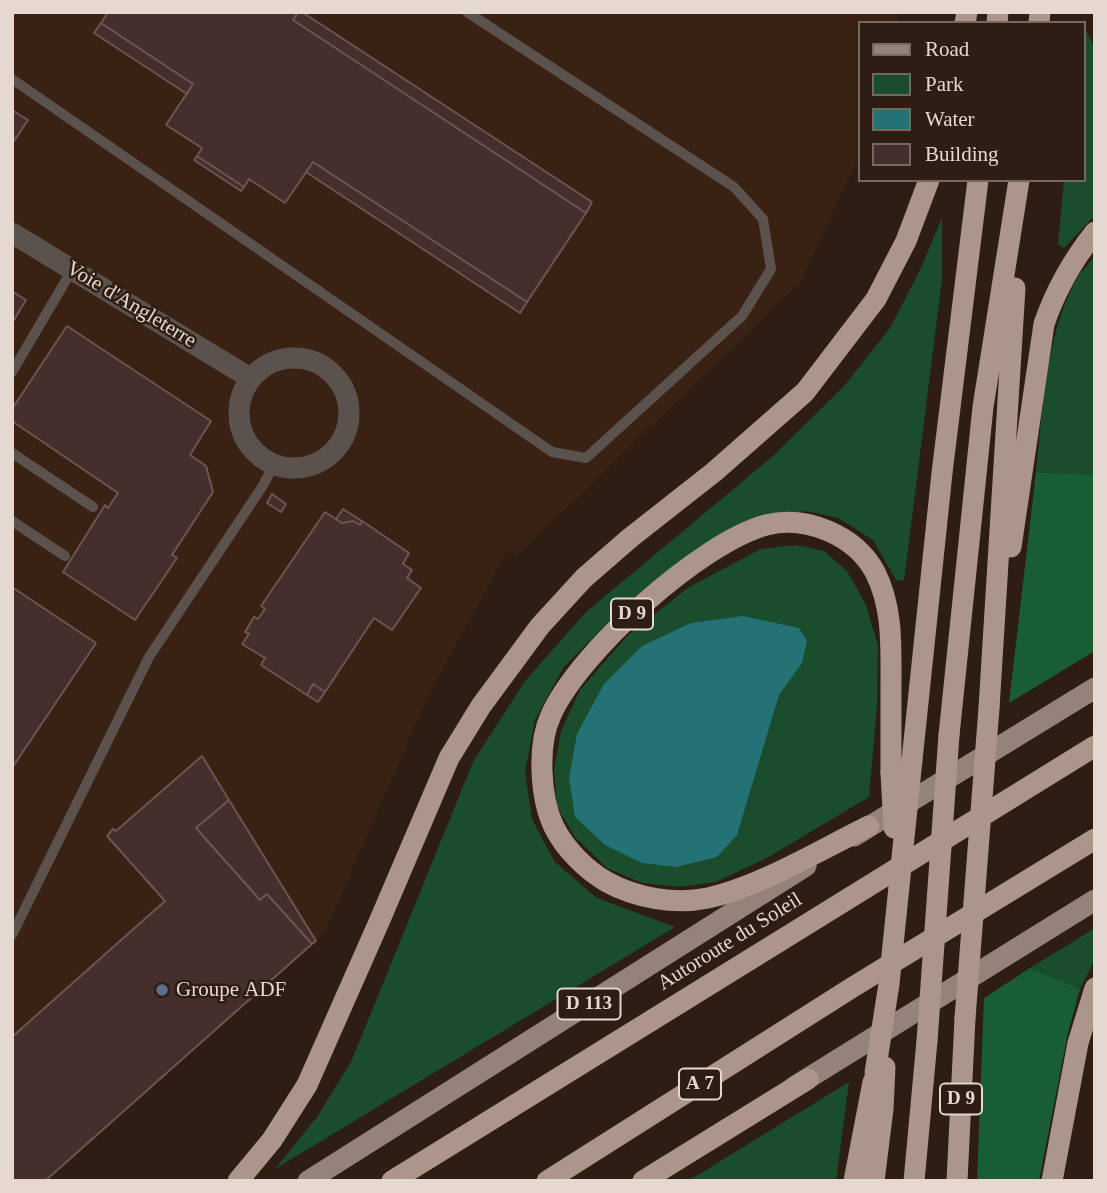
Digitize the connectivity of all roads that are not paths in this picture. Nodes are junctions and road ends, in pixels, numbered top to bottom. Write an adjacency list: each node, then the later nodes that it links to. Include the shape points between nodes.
1 (467, 12): 2 (lane, via 734,187 763,219 771,269 743,316 586,458 552,452)
2 (12, 79)
3 (928, 182): 28 (highway, via 906,241 876,299 805,392 584,578 540,626 481,706 449,758 307,1085 272,1140)
4 (978, 182): 23 (highway, D 9, bridge)
5 (1020, 182): 18 (highway, D 9)
6 (1020, 182): 36 (highway, D 9, bridge, via 983,407 949,735)
7 (1095, 232): 18 (highway, via 1056,291 1044,324)
8 (12, 233): 9 (street, Voie d'Angleterre)
9 (72, 270): 10 (lane); 11 (street, Voie d'Angleterre)
10 (12, 372)
11 (250, 378): 13 (street, via 239,401 243,437 255,453); 13 (street, via 268,363 306,358 330,370 349,403 344,438 332,454 312,466 292,469)
12 (12, 453): 14 (lane)
13 (274, 465): 24 (lane, via 149,657)
14 (93, 507)
15 (12, 521): 16 (lane)
16 (65, 556)
17 (1095, 688): 20 (main road, D 113)
18 (989, 709): 37 (highway, D 9, bridge)
19 (1095, 747): 30 (highway, Autoroute du Soleil)
20 (869, 826): 23 (highway, D 9, bridge, via 769,875 706,899 669,900 629,891 583,865 549,817 542,754 550,716 575,673 618,625 725,543 766,525 794,522 828,530 855,547 873,569 884,592 891,626); 29 (main road, D 113)
21 (1095, 839): 31 (highway, A 7)
22 (1095, 900): 27 (main road)
23 (897, 904): 26 (highway, D 9, bridge)
24 (12, 935)
25 (1095, 988): 38 (highway, via 1078,1043)
26 (880, 1070): 34 (highway); 35 (highway, D 9, via 883,1109)
27 (808, 1079): 32 (main road); 33 (highway)
28 (238, 1181)
29 (308, 1181)
30 (392, 1181)
31 (547, 1181)
32 (631, 1181)
33 (643, 1181)
34 (854, 1181)
35 (874, 1181)
36 (914, 1181)
37 (957, 1181)
38 (1052, 1181)

